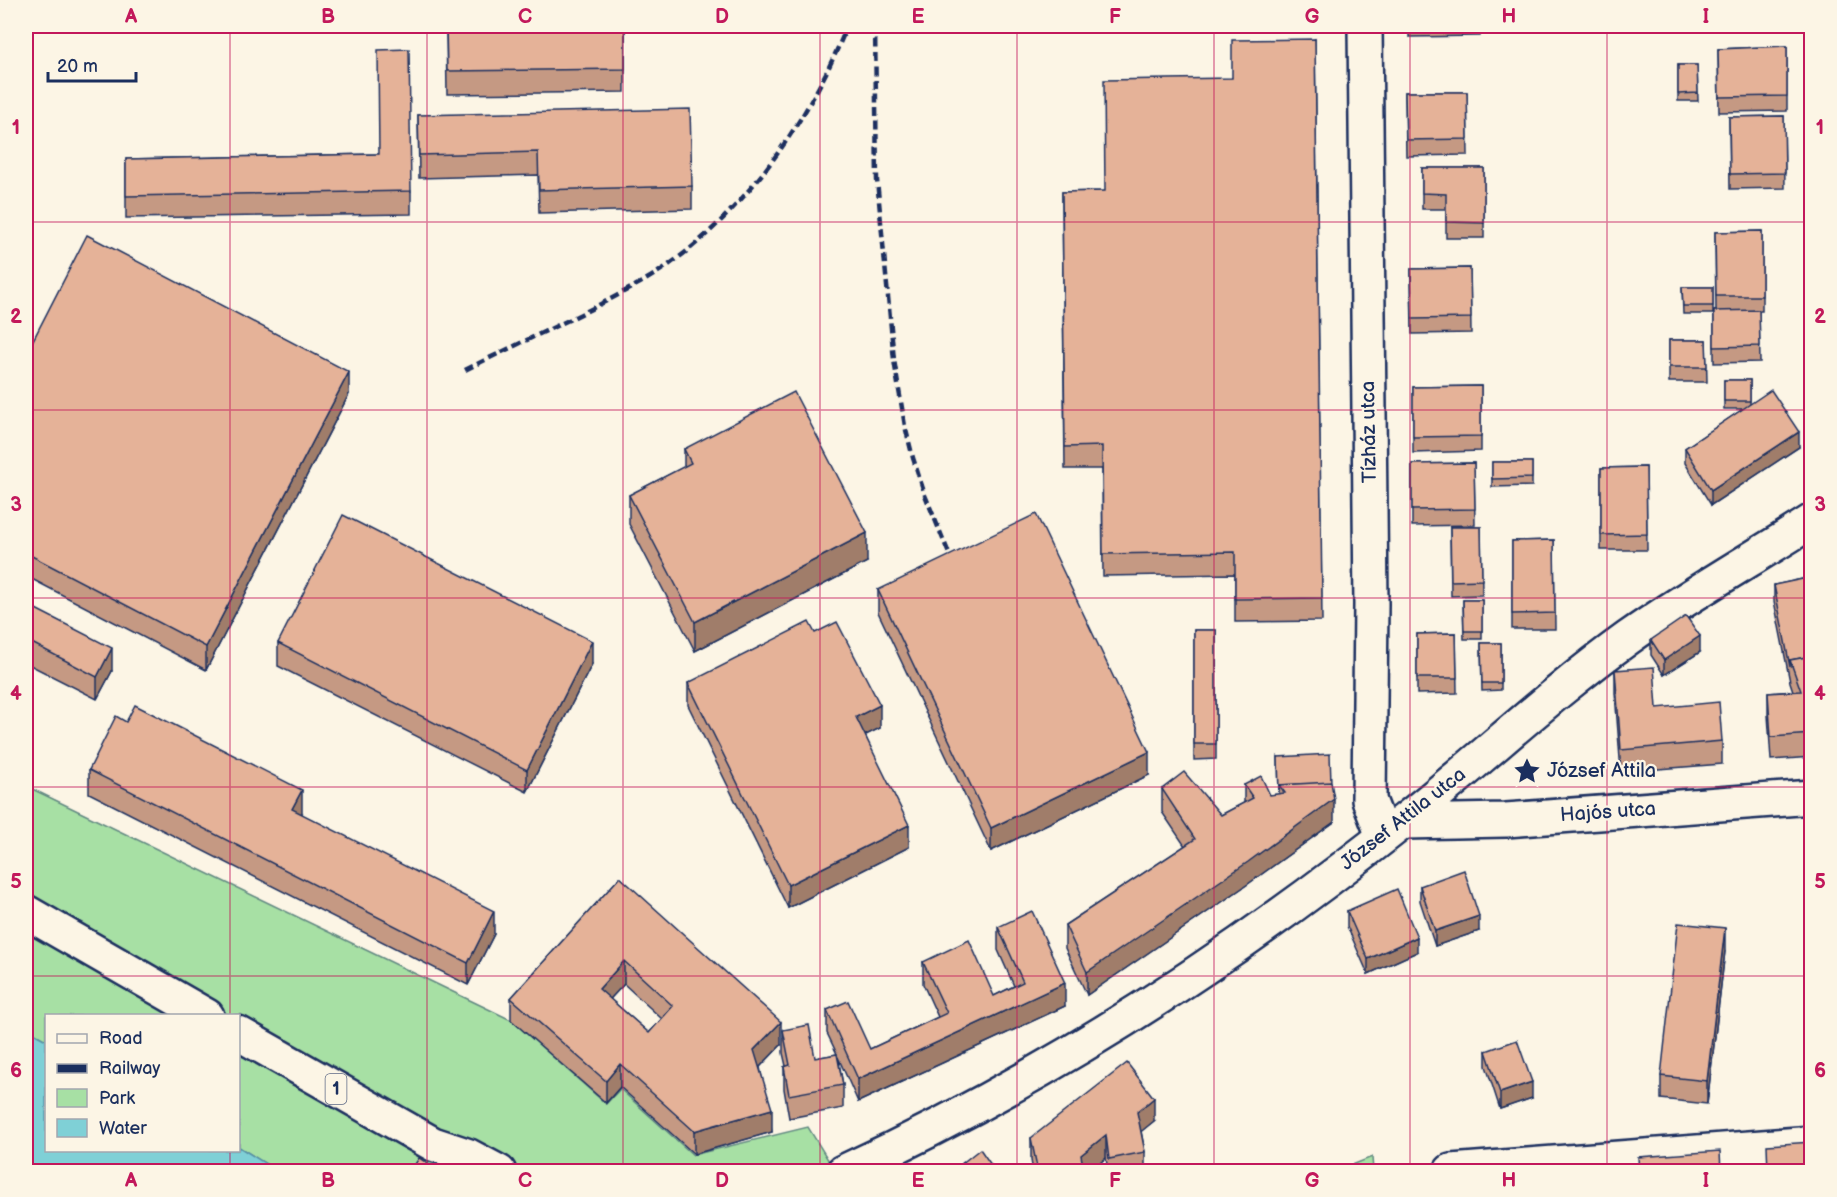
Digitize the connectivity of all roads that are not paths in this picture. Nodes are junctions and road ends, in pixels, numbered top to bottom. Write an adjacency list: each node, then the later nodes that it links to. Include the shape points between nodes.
1 (1365, 26): 4 (street, Tízház utca, via 1371,604 1369,800)
2 (1812, 521): 4 (street, József Attila utca, via 1628,638)
3 (1812, 797): 4 (street, Hajós utca)
4 (1394, 829): 8 (street, József Attila utca, via 1194,978)
5 (26, 912): 6 (street)
6 (204, 1014)
7 (240, 1035): 10 (street, 1)
8 (984, 1104): 14 (street, József Attila utca); 15 (street, József Attila utca)
9 (1812, 1143): 11 (street)
10 (432, 1144): 12 (street, 1); 13 (street, 1, via 469,1155)
11 (1451, 1171)
12 (464, 1172)
13 (499, 1172)
14 (843, 1172)
15 (893, 1172)

